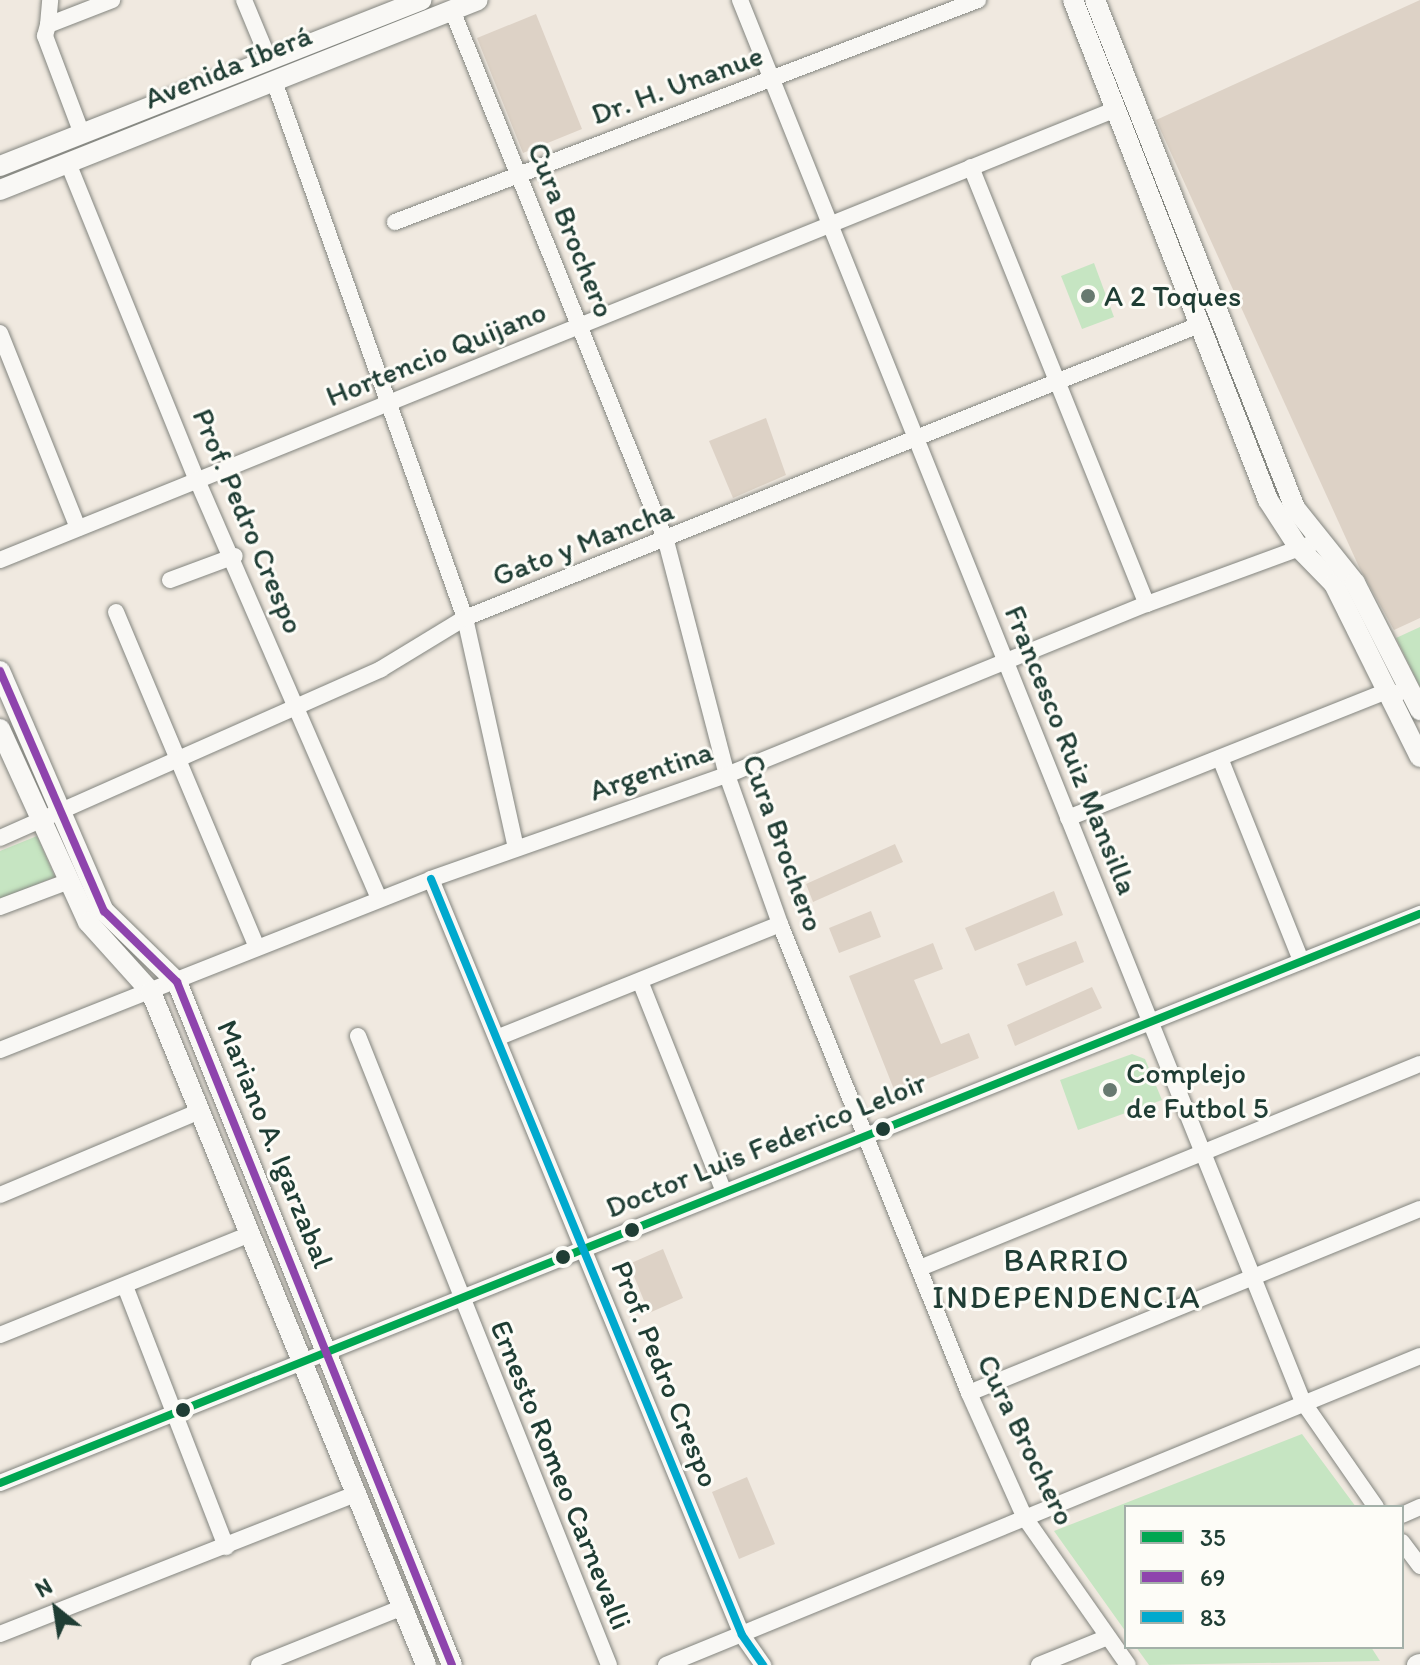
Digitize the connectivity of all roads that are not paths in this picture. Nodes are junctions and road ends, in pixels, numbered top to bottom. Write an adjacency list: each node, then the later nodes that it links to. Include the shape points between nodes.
1 (50, 0): 11 (street)
2 (112, 0): 11 (street)
3 (244, 0): 12 (street)
4 (421, 0): 12 (main road, Avenida Iberá)
5 (478, 0): 10 (main road, Avenida Iberá)
6 (740, 0): 13 (street, Francesco Ruiz Mansilla)
7 (978, 0): 13 (street, Dr. H. Unanue)
8 (1073, 0): 15 (main road)
9 (1095, 0): 33 (main road, via 1295,508)
10 (452, 10): 14 (main road, Avenida Iberá); 20 (street, Cura Brochero)
11 (48, 25): 16 (street, via 45,36)
12 (269, 60): 16 (main road, Avenida Iberá)
13 (772, 80): 20 (street, Dr. H. Unanue); 23 (street, Francesco Ruiz Mansilla)
14 (274, 81): 17 (main road, Avenida Iberá); 28 (street)
15 (1114, 110): 19 (street, Hortencio Quijano); 24 (main road)
16 (82, 134): 18 (main road, Avenida Iberá)
17 (68, 163): 21 (main road, Avenida Iberá); 30 (street, Prof. Pedro Crespo)
18 (0, 166)
19 (971, 167): 23 (street, Hortencio Quijano); 27 (street)
20 (517, 173): 22 (street, Dr. H. Unanue); 25 (street, Cura Brochero)
21 (0, 190)
22 (395, 222)
23 (830, 225): 25 (street, Hortencio Quijano); 29 (street, Francesco Ruiz Mansilla)
24 (1199, 325): 27 (street, Gato y Mancha); 34 (main road, via 1268,500)
25 (580, 326): 28 (street, Hortencio Quijano); 32 (street, Cura Brochero)
26 (0, 333): 31 (street)
27 (1060, 383): 29 (street, Gato y Mancha); 38 (street)
28 (390, 403): 30 (street, Hortencio Quijano); 40 (street)
29 (916, 438): 32 (street, Gato y Mancha); 41 (street, Francesco Ruiz Mansilla)
30 (197, 480): 31 (street, Hortencio Quijano); 35 (street, Prof. Pedro Crespo)
31 (78, 528): 36 (street, Hortencio Quijano)
32 (666, 541): 40 (street, Gato y Mancha); 50 (street, Cura Brochero)
33 (1319, 541): 34 (street, Argentina); 44 (main road, via 1355,583)
34 (1299, 548): 38 (street, Argentina); 43 (main road, via 1334,584)
35 (235, 556): 37 (street); 45 (street, Prof. Pedro Crespo)
36 (0, 560)
37 (170, 580)
38 (1147, 604): 41 (street, Argentina)
39 (116, 612): 47 (street)
40 (465, 618): 45 (street, Gato y Mancha, via 381,669); 55 (street)
41 (1004, 661): 50 (street, Argentina); 52 (street, Francesco Ruiz Mansilla)
42 (0, 671): 51 (main road, Mariano A. Igarzabal)
43 (1387, 691): 44 (street); 48 (main road); 49 (street)
44 (1418, 701)
45 (297, 707): 47 (street, Gato y Mancha); 58 (street, Prof. Pedro Crespo)
46 (0, 729): 53 (main road, Mariano A. Igarzabal)
47 (179, 757): 51 (street, Gato y Mancha); 62 (street)
48 (1420, 757)
49 (1220, 758): 52 (street); 63 (street)
50 (727, 775): 55 (street, Argentina); 61 (street, Cura Brochero)
51 (58, 813): 53 (street, Gato y Mancha); 65 (main road, Mariano A. Igarzabal, via 104,911)
52 (1068, 818): 67 (street, Francesco Ruiz Mansilla)
53 (39, 822): 54 (street, Gato y Mancha); 57 (main road, Mariano A. Igarzabal)
54 (0, 838)
55 (516, 848): 56 (street, Argentina)
56 (431, 879): 58 (street, Argentina); 69 (street, Prof. Pedro Crespo)
57 (69, 881): 59 (street); 66 (main road, Mariano A. Igarzabal, via 88,922)
58 (379, 899): 62 (street, Argentina)
59 (0, 907)
60 (1420, 914): 63 (street, Doctor Luis Federico Leloir)
61 (780, 924): 64 (street); 73 (street, Cura Brochero)
62 (257, 948): 65 (street, Argentina)
63 (1301, 961): 67 (street, Doctor Luis Federico Leloir)
64 (640, 981): 69 (street); 75 (street)
65 (177, 982): 66 (street, Argentina); 85 (main road, Mariano A. Igarzabal)
66 (151, 992): 70 (street, Argentina); 72 (main road, Mariano A. Igarzabal)
67 (1149, 1021): 73 (street, Doctor Luis Federico Leloir); 74 (street, Francesco Ruiz Mansilla)
68 (358, 1036): 83 (street, Ernesto Romeo Carnevalli)
69 (499, 1037): 79 (street, Prof. Pedro Crespo)
70 (0, 1050)
71 (1420, 1064): 74 (street)
72 (200, 1111): 76 (street); 78 (main road, Mariano A. Igarzabal)
73 (867, 1136): 75 (street, Doctor Luis Federico Leloir); 80 (street, Cura Brochero)
74 (1203, 1152): 80 (street); 81 (street, Francesco Ruiz Mansilla)
75 (724, 1192): 79 (street, Doctor Luis Federico Leloir)
76 (0, 1195)
77 (1420, 1209): 81 (street)
78 (250, 1234): 82 (street); 87 (main road, Mariano A. Igarzabal)
79 (583, 1248): 83 (street, Doctor Luis Federico Leloir); 100 (street, Prof. Pedro Crespo)
80 (920, 1268): 88 (street, Cura Brochero)
81 (1250, 1276): 88 (street); 89 (street, Francesco Ruiz Mansilla)
82 (125, 1286): 84 (street); 90 (street)
83 (459, 1299): 85 (street, Doctor Luis Federico Leloir); 105 (street, Ernesto Romeo Carnevalli)
84 (0, 1335)
85 (325, 1351): 87 (street, Doctor Luis Federico Leloir); 104 (main road, Mariano A. Igarzabal)
86 (1420, 1356): 89 (street)
87 (300, 1362): 90 (street, Doctor Luis Federico Leloir); 92 (main road, Mariano A. Igarzabal)
88 (969, 1393): 94 (street, Cura Brochero)
89 (1303, 1402): 93 (street, Francesco Ruiz Mansilla); 94 (street)
90 (176, 1414): 91 (street, Doctor Luis Federico Leloir); 96 (street)
91 (0, 1483)
92 (355, 1494): 96 (street); 98 (main road, Mariano A. Igarzabal)
93 (1375, 1505)
94 (1025, 1518): 100 (street); 101 (street, Cura Brochero)
95 (1404, 1545): 97 (street)
96 (226, 1547): 99 (street)
97 (1420, 1566)
98 (403, 1607): 102 (street); 103 (main road, Mariano A. Igarzabal)
99 (0, 1634)
100 (742, 1635): 106 (street); 107 (street, Prof. Pedro Crespo)
101 (1108, 1637): 108 (street); 109 (street, Cura Brochero)
102 (259, 1665)
103 (426, 1665)
104 (452, 1665)
105 (609, 1665)
106 (666, 1665)
107 (763, 1665)
108 (1039, 1665)
109 (1128, 1665)

